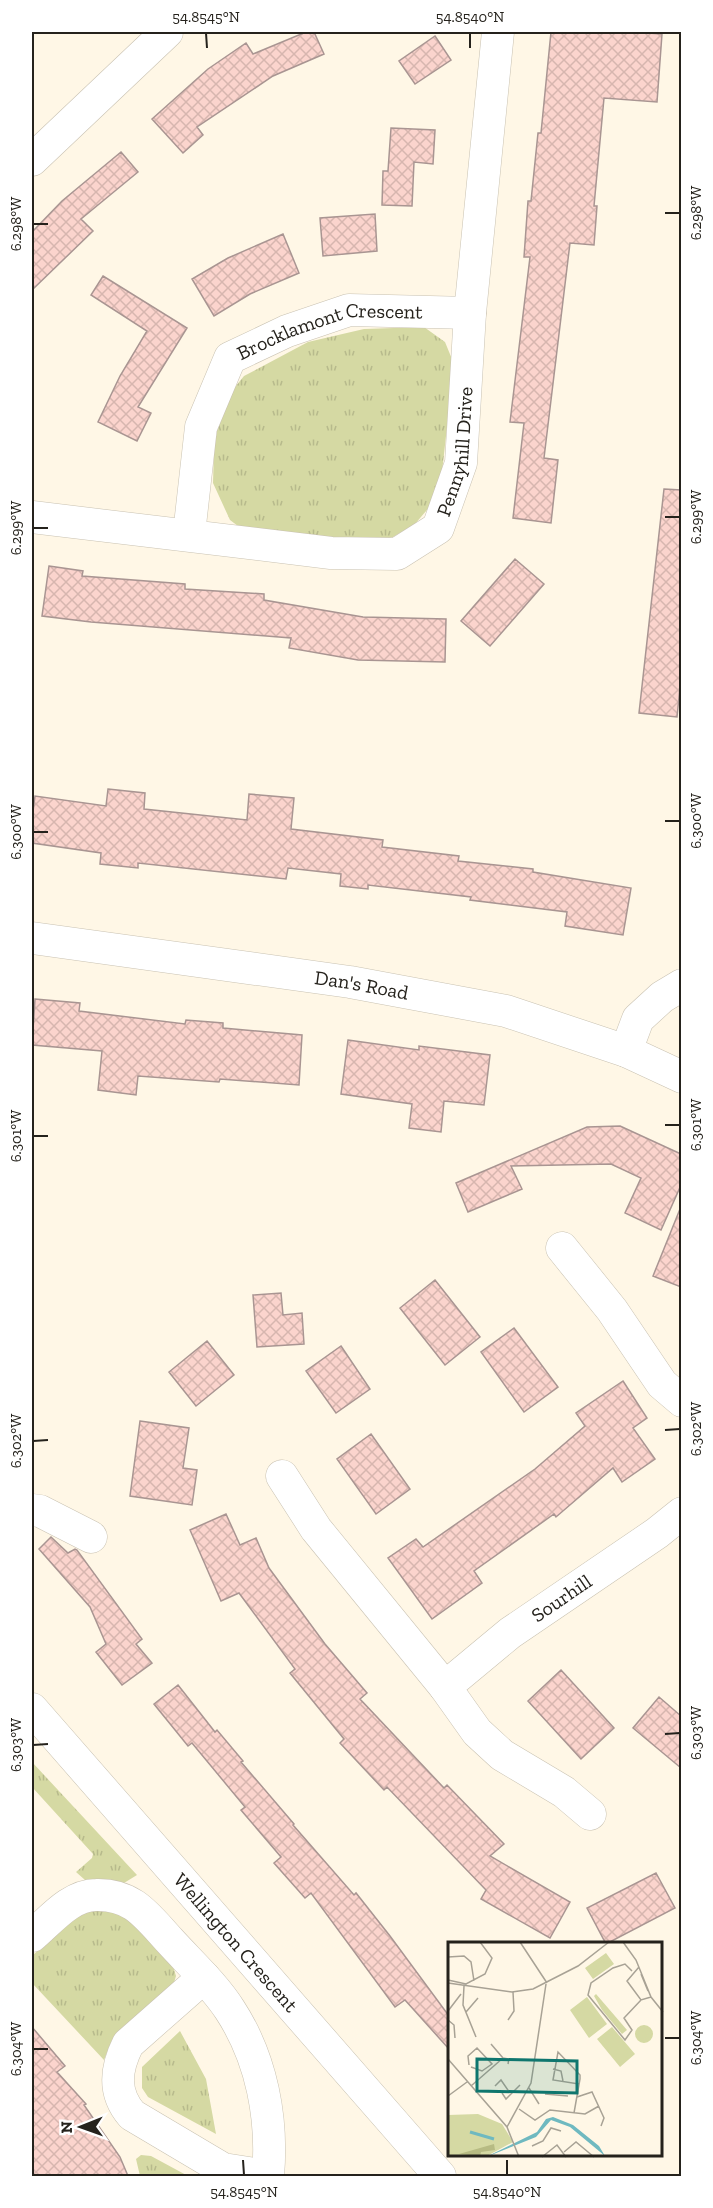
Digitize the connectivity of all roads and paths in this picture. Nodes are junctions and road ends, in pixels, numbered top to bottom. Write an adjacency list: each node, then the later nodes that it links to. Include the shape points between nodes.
1 (167, 32): 3 (street)
2 (498, 32): 4 (street, Pennyhill Drive)
3 (32, 160)
4 (470, 314): 6 (street, Brocklamont Crescent, via 349,310 287,331 231,358 201,427); 6 (street, Pennyhill Drive, via 461,463 438,528 397,554 331,553)
5 (32, 517): 6 (street, Pennyhill Drive)
6 (189, 534)
7 (32, 938): 9 (street, Dan's Road, via 351,982 507,1011)
8 (681, 985): 9 (street, via 638,1019)
9 (626, 1051): 10 (street, Dan's Road)
10 (681, 1077)
11 (562, 1248): 12 (street, via 612,1310 662,1384)
12 (681, 1401)
13 (282, 1476): 17 (street, via 316,1529)
14 (32, 1510): 16 (street)
15 (681, 1513): 17 (street, Sourhill, via 510,1633)
16 (91, 1537)
17 (445, 1687): 19 (street, via 477,1732 502,1755 564,1792)
18 (32, 1709): 23 (street, Wellington Crescent)
19 (590, 1814)
20 (32, 1936): 21 (street, via 72,1902 94,1895 122,1899 137,1905)
21 (204, 1977): 22 (street, via 230,2010 259,2073 267,2110); 22 (street, via 128,2044 120,2059 117,2090 132,2115 223,2169)
22 (267, 2176)
23 (440, 2176)

